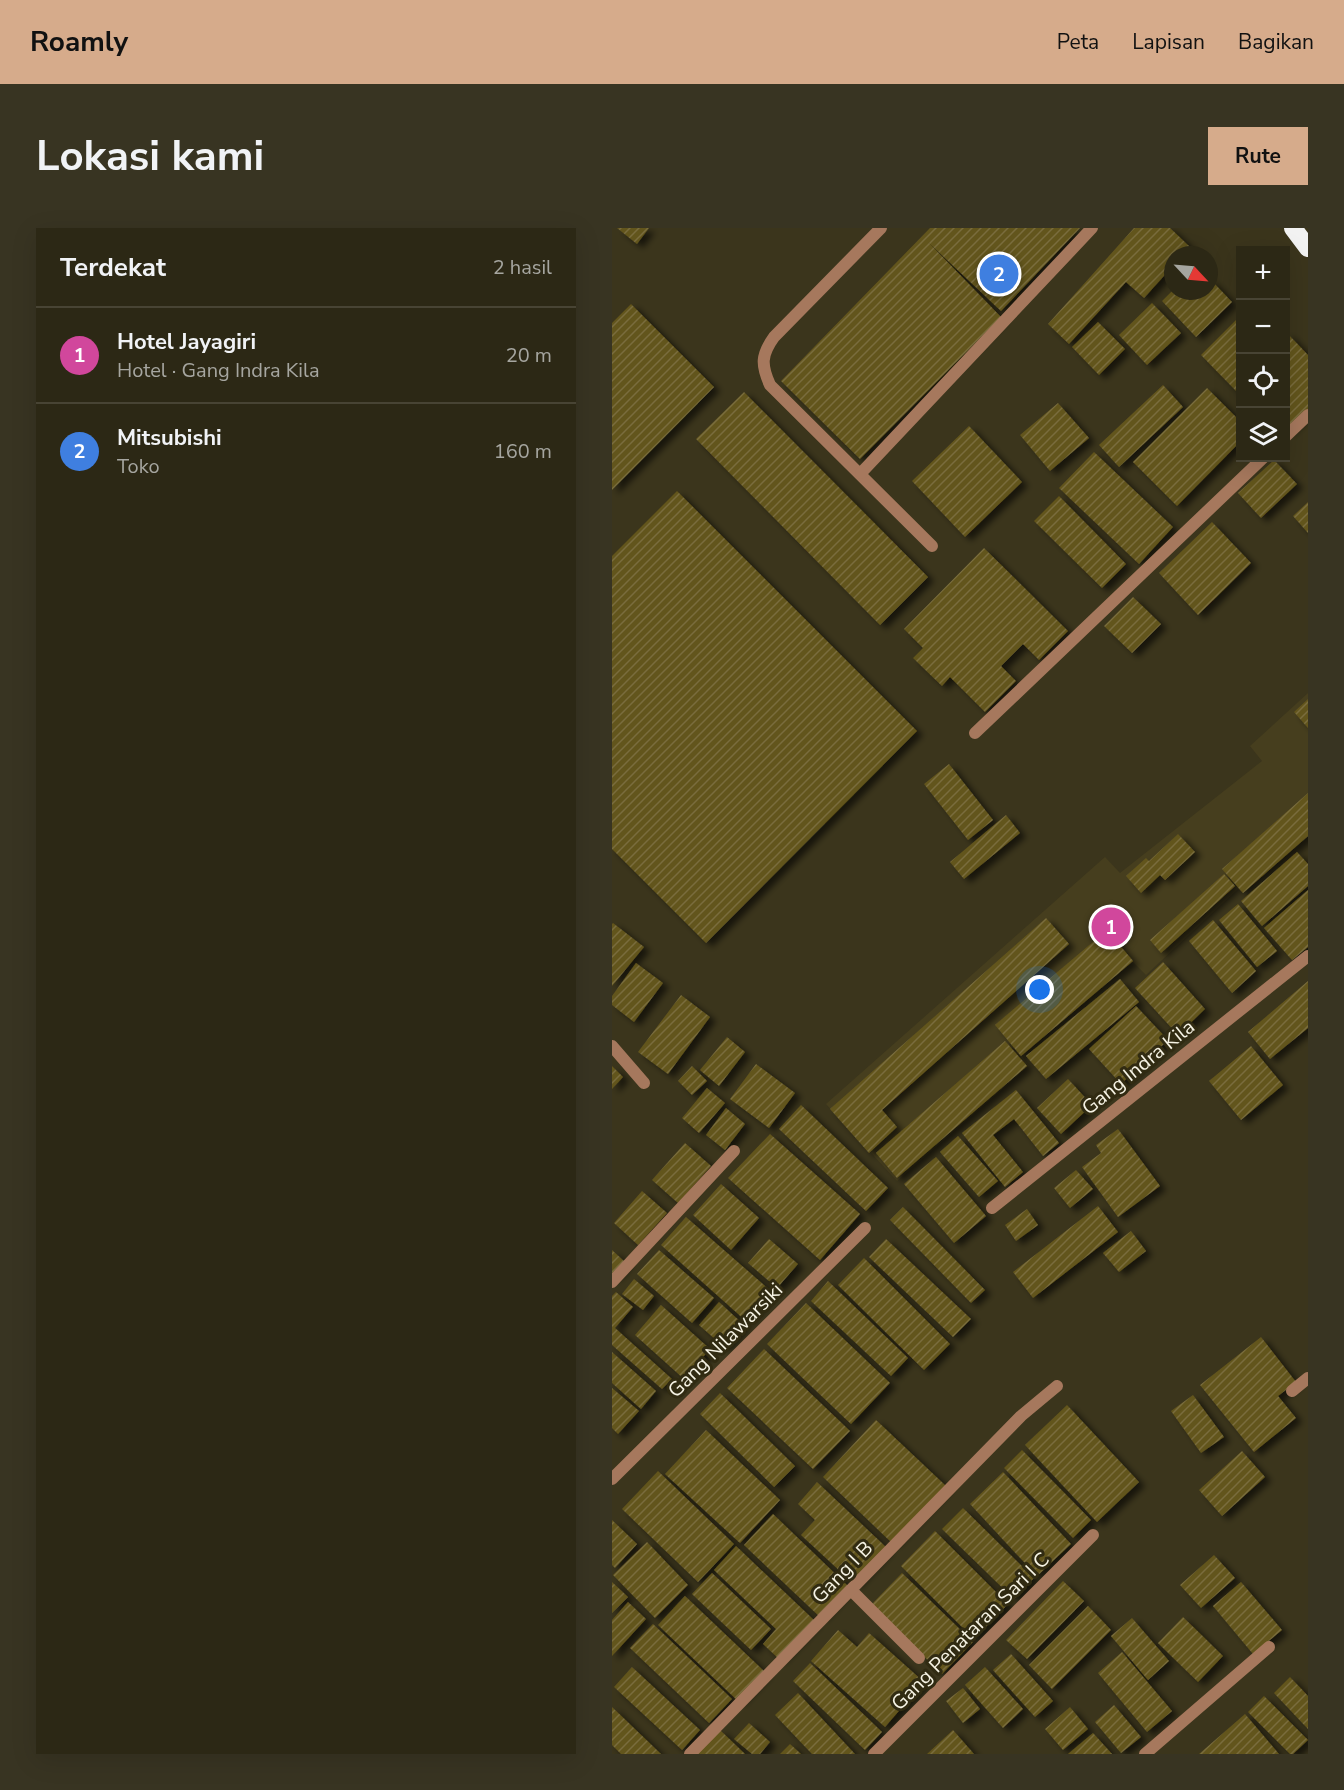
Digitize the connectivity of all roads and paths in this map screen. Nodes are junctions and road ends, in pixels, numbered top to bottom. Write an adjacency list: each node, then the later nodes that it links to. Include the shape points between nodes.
1 (881, 228): 8 (street, via 774,337 764,352 762,368 770,384)
2 (1092, 228): 8 (street)
3 (1293, 228): 4 (highway)
4 (1308, 248)
5 (1308, 415): 6 (street)
6 (1290, 432)
7 (1259, 462): 10 (street)
8 (861, 473): 9 (street)
9 (932, 546)
10 (975, 733)
11 (1308, 956): 15 (street, Gang Indra Kila)
12 (612, 1047): 13 (street)
13 (644, 1083)
14 (734, 1151): 17 (street)
15 (992, 1208)
16 (865, 1228): 21 (street, Gang Nilawarsiki)
17 (612, 1282)
18 (1308, 1378): 20 (street)
19 (1057, 1386): 23 (street, Gang I B, via 1021,1416)
20 (1292, 1391)
21 (612, 1479)
22 (1093, 1535): 27 (street, Gang Penataran Sari I C)
23 (851, 1590): 25 (street); 26 (street, Gang I B)
24 (1269, 1647): 28 (street)
25 (919, 1658)
26 (690, 1754)
27 (874, 1754)
28 (1145, 1754)

